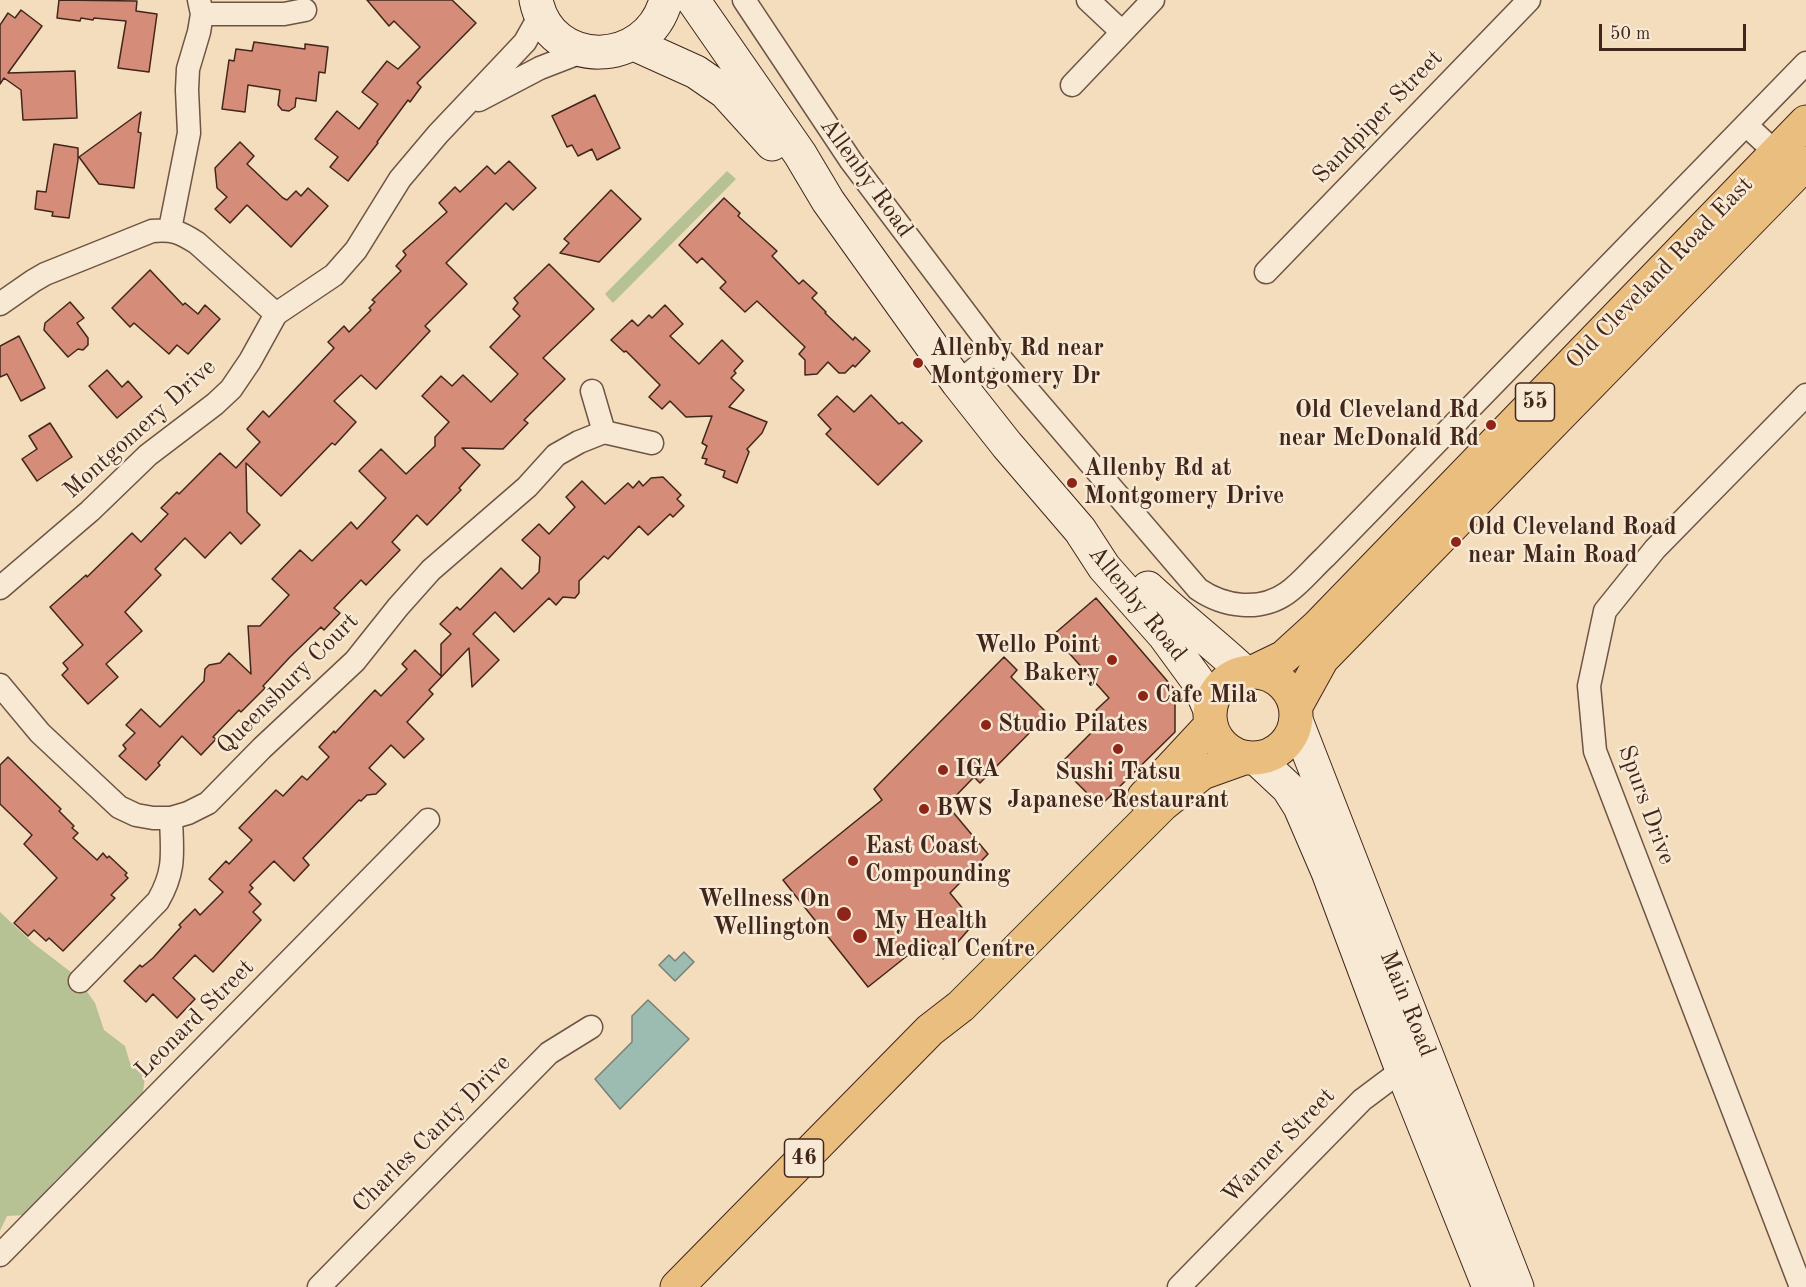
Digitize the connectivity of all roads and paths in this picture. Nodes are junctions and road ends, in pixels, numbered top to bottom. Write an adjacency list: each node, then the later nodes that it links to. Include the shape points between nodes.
1 (666, 0): 11 (main road, via 650,31)
2 (693, 0): 19 (main road, Allenby Road)
3 (744, 0): 24 (street, Allenby Road, via 851,161)
4 (1088, 0): 10 (street)
5 (1153, 0): 10 (street)
6 (1529, 0): 21 (street, Sandpiper Street)
7 (200, 7): 8 (street, via 284,14); 20 (street, via 199,32 188,69 189,133)
8 (305, 10)
9 (539, 10): 12 (main road, via 554,34); 15 (street, Montgomery Drive, via 534,26 517,50)
10 (1122, 32): 14 (street)
11 (634, 44): 12 (main road, via 609,52); 19 (main road, Allenby Road, via 696,72 724,92)
12 (584, 51): 15 (street, Montgomery Drive, via 540,68)
13 (1806, 63): 17 (street, Old Cleveland Road East)
14 (1072, 85)
15 (463, 108): 23 (street, Montgomery Drive, via 400,179 356,250 334,275)
16 (1806, 122): 18 (main road, Old Cleveland Road East / 55)
17 (1746, 124): 18 (street); 32 (street, Old Cleveland Road East, via 1325,557 1287,593)
18 (1793, 163): 33 (main road, Old Cleveland Road East / 55, via 1318,626 1284,657); 35 (main road, Old Cleveland Road East / 55, via 1322,659)
19 (828, 201): 25 (main road, Allenby Road)
20 (170, 229): 22 (street, via 152,231 45,274); 23 (street, via 197,243)
21 (1266, 272)
22 (0, 304)
23 (276, 314): 31 (street, Montgomery Drive, via 231,389 148,455)
24 (995, 352): 25 (street); 32 (street, Allenby Road, via 1198,589 1213,599 1238,605)
25 (958, 383): 30 (main road, Allenby Road)
26 (592, 391): 28 (street)
27 (1806, 395): 50 (street, Spurs Drive, via 1654,549 1605,611 1589,686 1595,751)
28 (604, 432): 29 (street); 38 (street, Queensbury Court, via 556,455 527,487 431,570 355,661 208,803)
29 (652, 442)
30 (1080, 530): 33 (main road, Allenby Road, via 1179,617); 36 (main road, Allenby Road, via 1104,567 1164,635 1197,680)
31 (0, 588)
32 (1272, 600)
33 (1250, 672): 35 (main road, via 1282,682 1291,693); 36 (main road, 46, via 1232,677 1221,686)
34 (0, 685): 38 (street, Queensbury Court, via 40,733 118,807 136,815)
35 (1296, 713): 37 (main road, 46, via 1292,735 1283,746 1272,755); 43 (main road, Main Road)
36 (1210, 717): 37 (main road, via 1222,746 1232,754); 42 (main road, 46, via 1171,770 952,996)
37 (1251, 758): 42 (main road, 46, via 1202,773 1163,804 961,1006); 43 (main road, Main Road, via 1288,788 1300,807)
38 (171, 818): 40 (street, via 172,868 167,885 158,901)
39 (428, 820): 44 (street, Leonard Street)
40 (80, 981)
41 (591, 1027): 45 (street, Charles Canty Drive, via 549,1053)
42 (930, 1030): 46 (main road, 46)
43 (1415, 1063): 47 (street, Warner Street, via 1362,1100); 48 (main road, Main Road); 49 (main road, Main Road)
44 (0, 1255)
45 (319, 1287)
46 (677, 1287)
47 (1179, 1287)
48 (1489, 1287)
49 (1517, 1287)
50 (1801, 1287)

